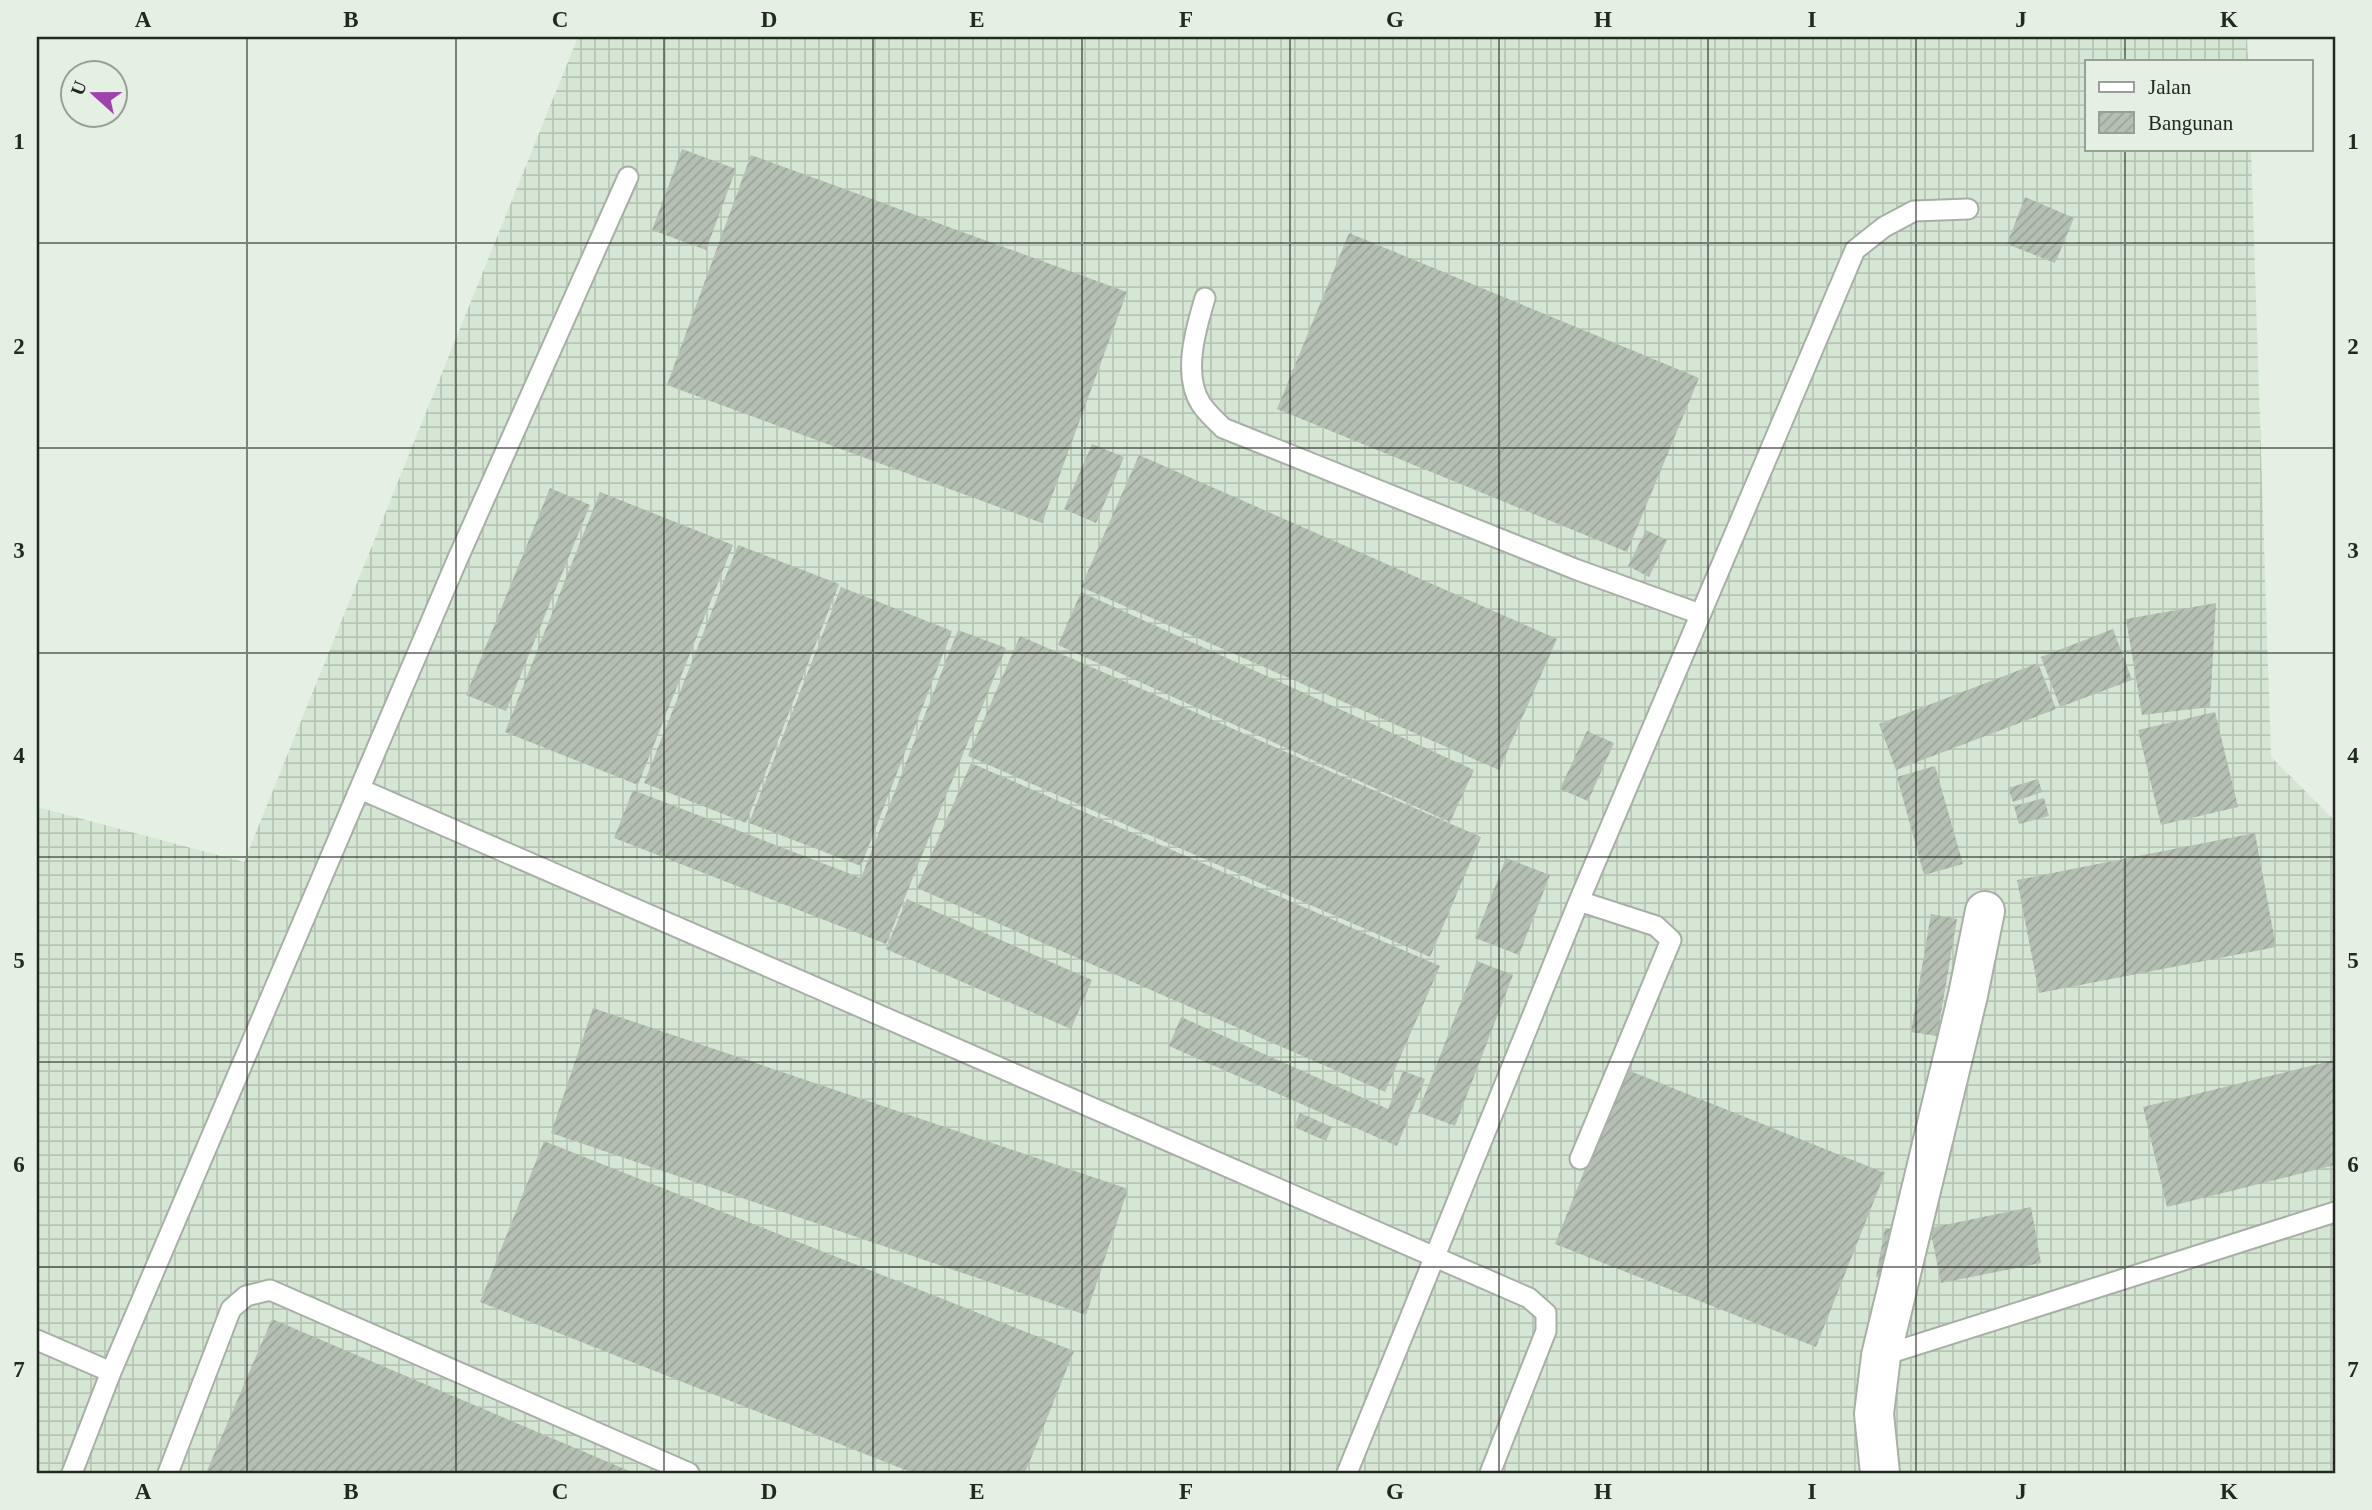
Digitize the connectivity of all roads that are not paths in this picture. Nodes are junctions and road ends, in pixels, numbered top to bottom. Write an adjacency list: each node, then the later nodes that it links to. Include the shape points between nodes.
1 (628, 177): 5 (lane)
2 (1968, 209): 4 (lane, via 1914,211 1855,250)
3 (1205, 298): 4 (lane, via 1191,363 1200,403 1223,428)
4 (1700, 614): 6 (lane)
5 (360, 789): 10 (lane); 13 (lane)
6 (1579, 901): 8 (lane, via 1656,926 1671,940); 10 (lane)
7 (1984, 911): 12 (street)
8 (1580, 1158)
9 (2335, 1212): 12 (lane)
10 (1434, 1254): 17 (lane); 18 (lane, via 1529,1298 1546,1312 1546,1331)
11 (37, 1340): 13 (lane)
12 (1881, 1356): 19 (street, via 1874,1414)
13 (111, 1371): 14 (lane)
14 (72, 1473)
15 (168, 1473): 16 (lane, via 231,1309 246,1296 270,1290)
16 (689, 1473)
17 (1347, 1473)
18 (1490, 1473)
19 (1880, 1473)

